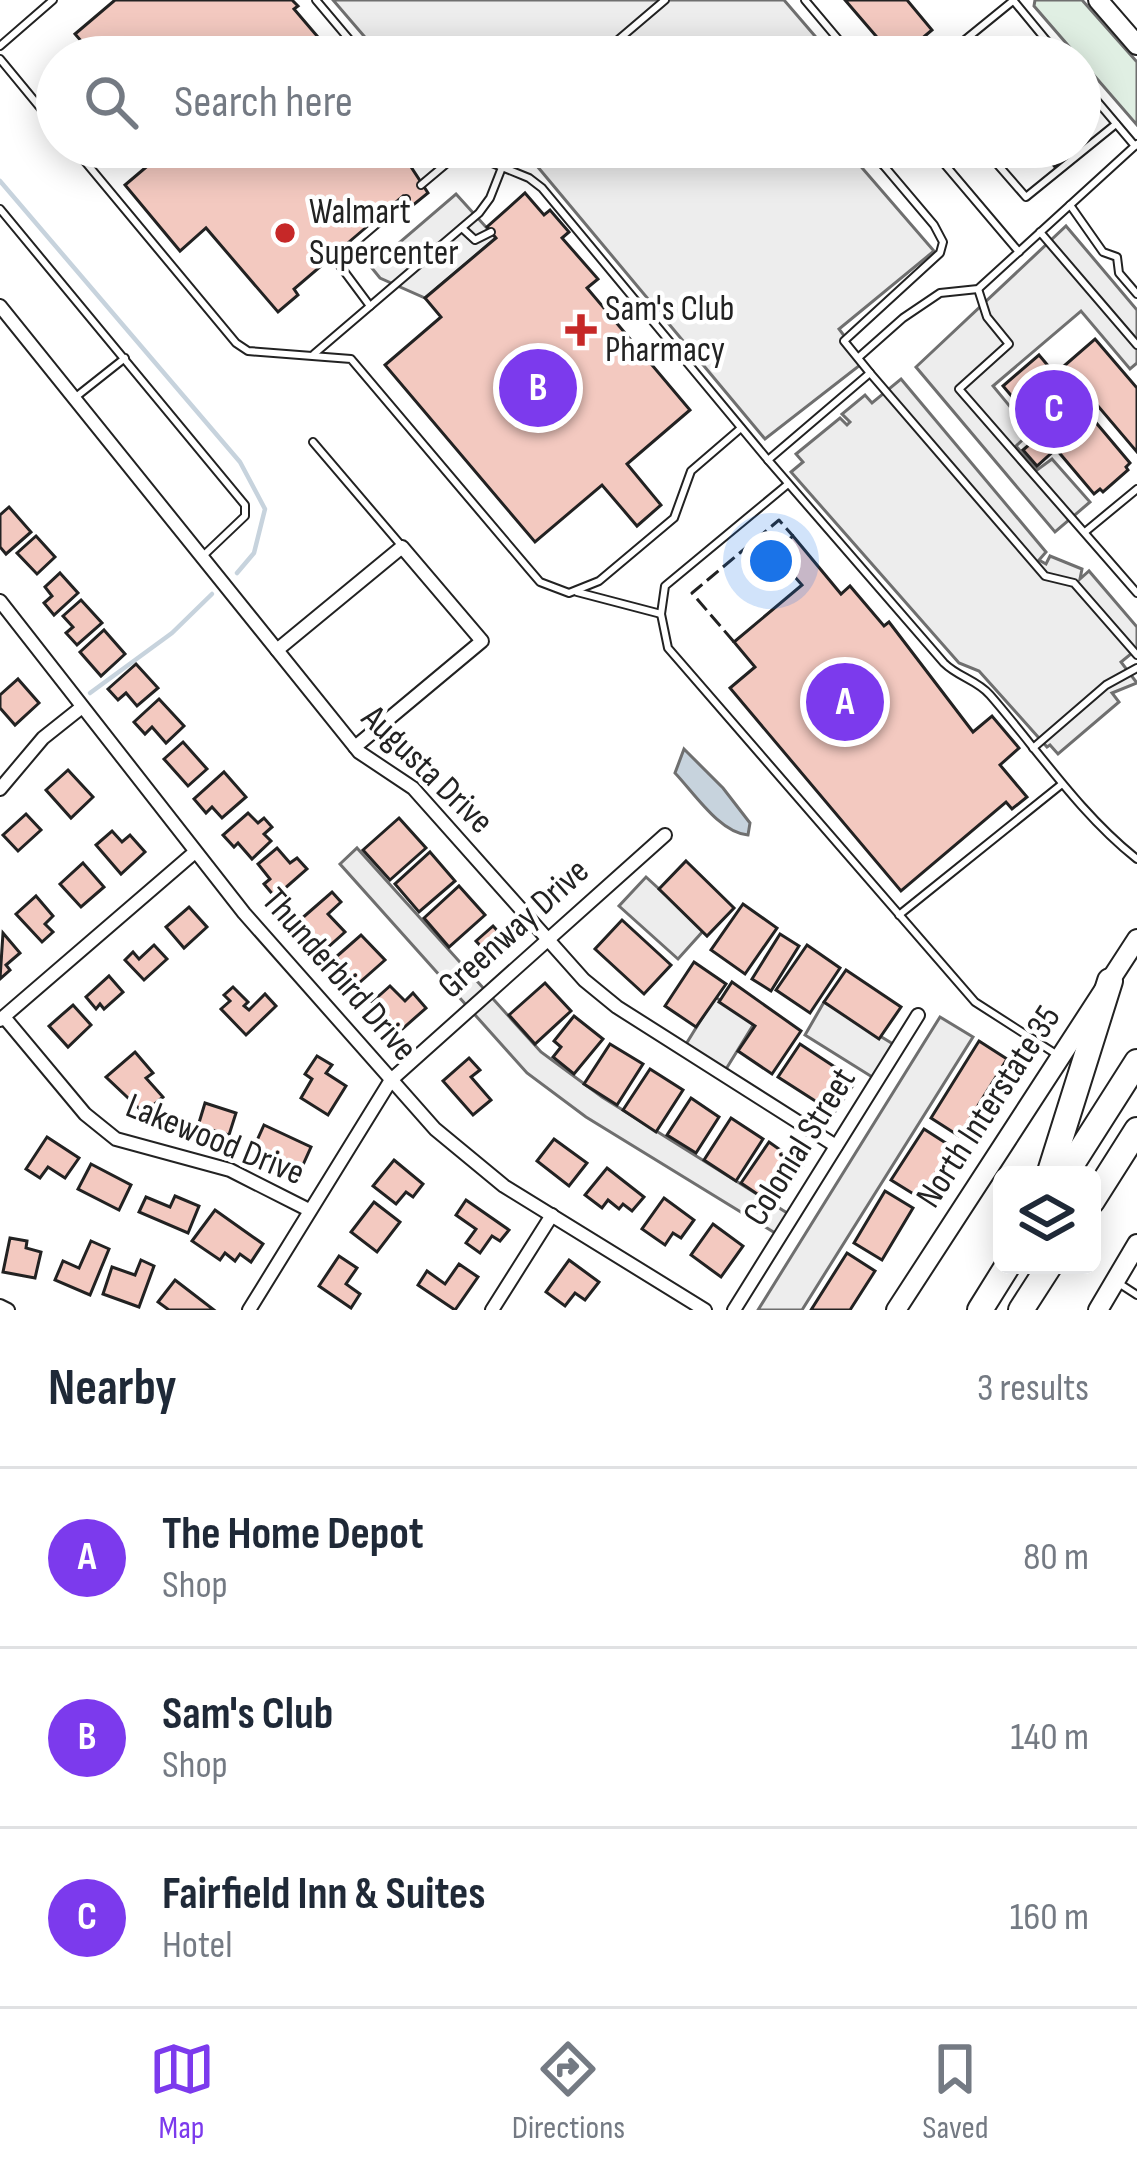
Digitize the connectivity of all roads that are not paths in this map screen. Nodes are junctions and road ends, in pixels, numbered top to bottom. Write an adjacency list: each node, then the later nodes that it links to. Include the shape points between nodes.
1 (53, 0): 13 (lane)
2 (316, 0): 7 (lane)
3 (664, 0): 8 (lane)
4 (805, 0): 9 (lane)
5 (1013, 0): 10 (lane); 11 (lane)
6 (1098, 0): 12 (main road)
7 (346, 36)
8 (622, 36)
9 (835, 36)
10 (969, 36)
11 (1043, 36)
12 (1137, 45)
13 (0, 46)
14 (0, 59): 15 (lane)
15 (36, 101)
16 (1101, 106): 17 (lane)
17 (1116, 124): 18 (lane); 19 (lane)
18 (1101, 136)
19 (1136, 146): 32 (lane)
20 (90, 168): 43 (lane, via 236,343)
21 (441, 168): 28 (lane)
22 (501, 168): 34 (lane, via 490,198)
23 (504, 168): 29 (lane)
24 (886, 168): 45 (lane, via 943,242 844,341)
25 (948, 168): 37 (lane)
26 (1001, 168): 27 (lane, via 1026,197)
27 (1062, 168)
28 (421, 185)
29 (542, 188): 30 (lane); 48 (lane)
30 (532, 197)
31 (406, 199): 41 (lane, via 338,263)
32 (1070, 205): 36 (lane); 39 (lane, via 1103,252 1117,257)
33 (0, 209): 44 (lane)
34 (462, 228): 35 (lane, via 476,240); 41 (lane)
35 (491, 232)
36 (1040, 232): 37 (lane); 42 (lane)
37 (1019, 252): 38 (lane)
38 (978, 289): 45 (lane, via 940,293); 53 (lane, via 1009,344 959,389)
39 (1137, 294)
40 (0, 306): 47 (street, Augusta Drive)
41 (370, 306): 43 (lane)
42 (1137, 345)
43 (312, 356): 56 (lane, via 351,359 540,582)
44 (124, 358): 47 (lane); 55 (lane, via 245,505 245,516)
45 (858, 358): 46 (lane)
46 (870, 373): 50 (lane); 61 (lane, via 1045,577 1074,583)
47 (74, 398): 55 (street, Augusta Drive)
48 (741, 428): 50 (lane); 56 (lane, via 691,471 674,518)
49 (313, 442): 54 (lane)
50 (767, 460): 51 (lane)
51 (788, 484): 59 (lane, via 665,586); 65 (lane, via 944,663 987,692)
52 (1137, 489): 53 (lane)
53 (1084, 532): 57 (lane)
54 (402, 547): 60 (street); 64 (street, via 482,641)
55 (202, 557): 60 (street, Augusta Drive)
56 (575, 592): 59 (lane)
57 (1137, 593)
58 (0, 601): 63 (street, Thunderbird Drive)
59 (661, 614): 71 (lane, via 668,648)
60 (277, 650): 64 (street, Augusta Drive)
61 (1137, 655)
62 (1137, 668): 65 (lane)
63 (82, 707): 67 (street); 69 (street, Thunderbird Drive)
64 (355, 747): 72 (street, Augusta Drive, via 413,788)
65 (1033, 748): 66 (lane)
66 (1062, 784): 70 (lane); 71 (lane)
67 (0, 789)
68 (665, 835): 72 (street, Greenway Drive)
69 (195, 852): 76 (street); 79 (street, Thunderbird Drive)
70 (1137, 859)
71 (899, 915): 77 (lane, via 975,1002)
72 (548, 939): 79 (street, Greenway Drive); 81 (street, Augusta Drive, via 617,1007)
73 (1137, 939): 74 (main road, North Interstate 35)
74 (1111, 981): 77 (main road, North Interstate 35); 82 (highway)
75 (918, 1015): 81 (street, Colonial Street)
76 (2, 1018): 85 (street, Lakewood Drive, via 116,1139 230,1170)
77 (1061, 1057): 98 (main road, North Interstate 35)
78 (1137, 1062): 83 (highway)
79 (391, 1080): 85 (street, Greenway Drive); 86 (street, Thunderbird Drive, via 468,1159)
80 (1137, 1130): 84 (highway)
81 (836, 1146): 97 (street, Colonial Street)
82 (1052, 1166)
83 (1071, 1166)
84 (1101, 1187)
85 (309, 1210): 94 (street, Greenway Drive)
86 (552, 1215): 95 (street); 96 (street, Thunderbird Drive)
87 (1137, 1244): 90 (main road)
88 (1002, 1274): 99 (highway)
89 (1045, 1274): 100 (highway)
90 (1116, 1281): 91 (lane); 101 (main road)
91 (1137, 1295)
92 (0, 1306): 93 (street)
93 (8, 1310)
94 (249, 1310)
95 (492, 1310)
96 (705, 1310)
97 (734, 1310)
98 (896, 1310)
99 (980, 1310)
100 (1022, 1310)
101 (1099, 1310)

